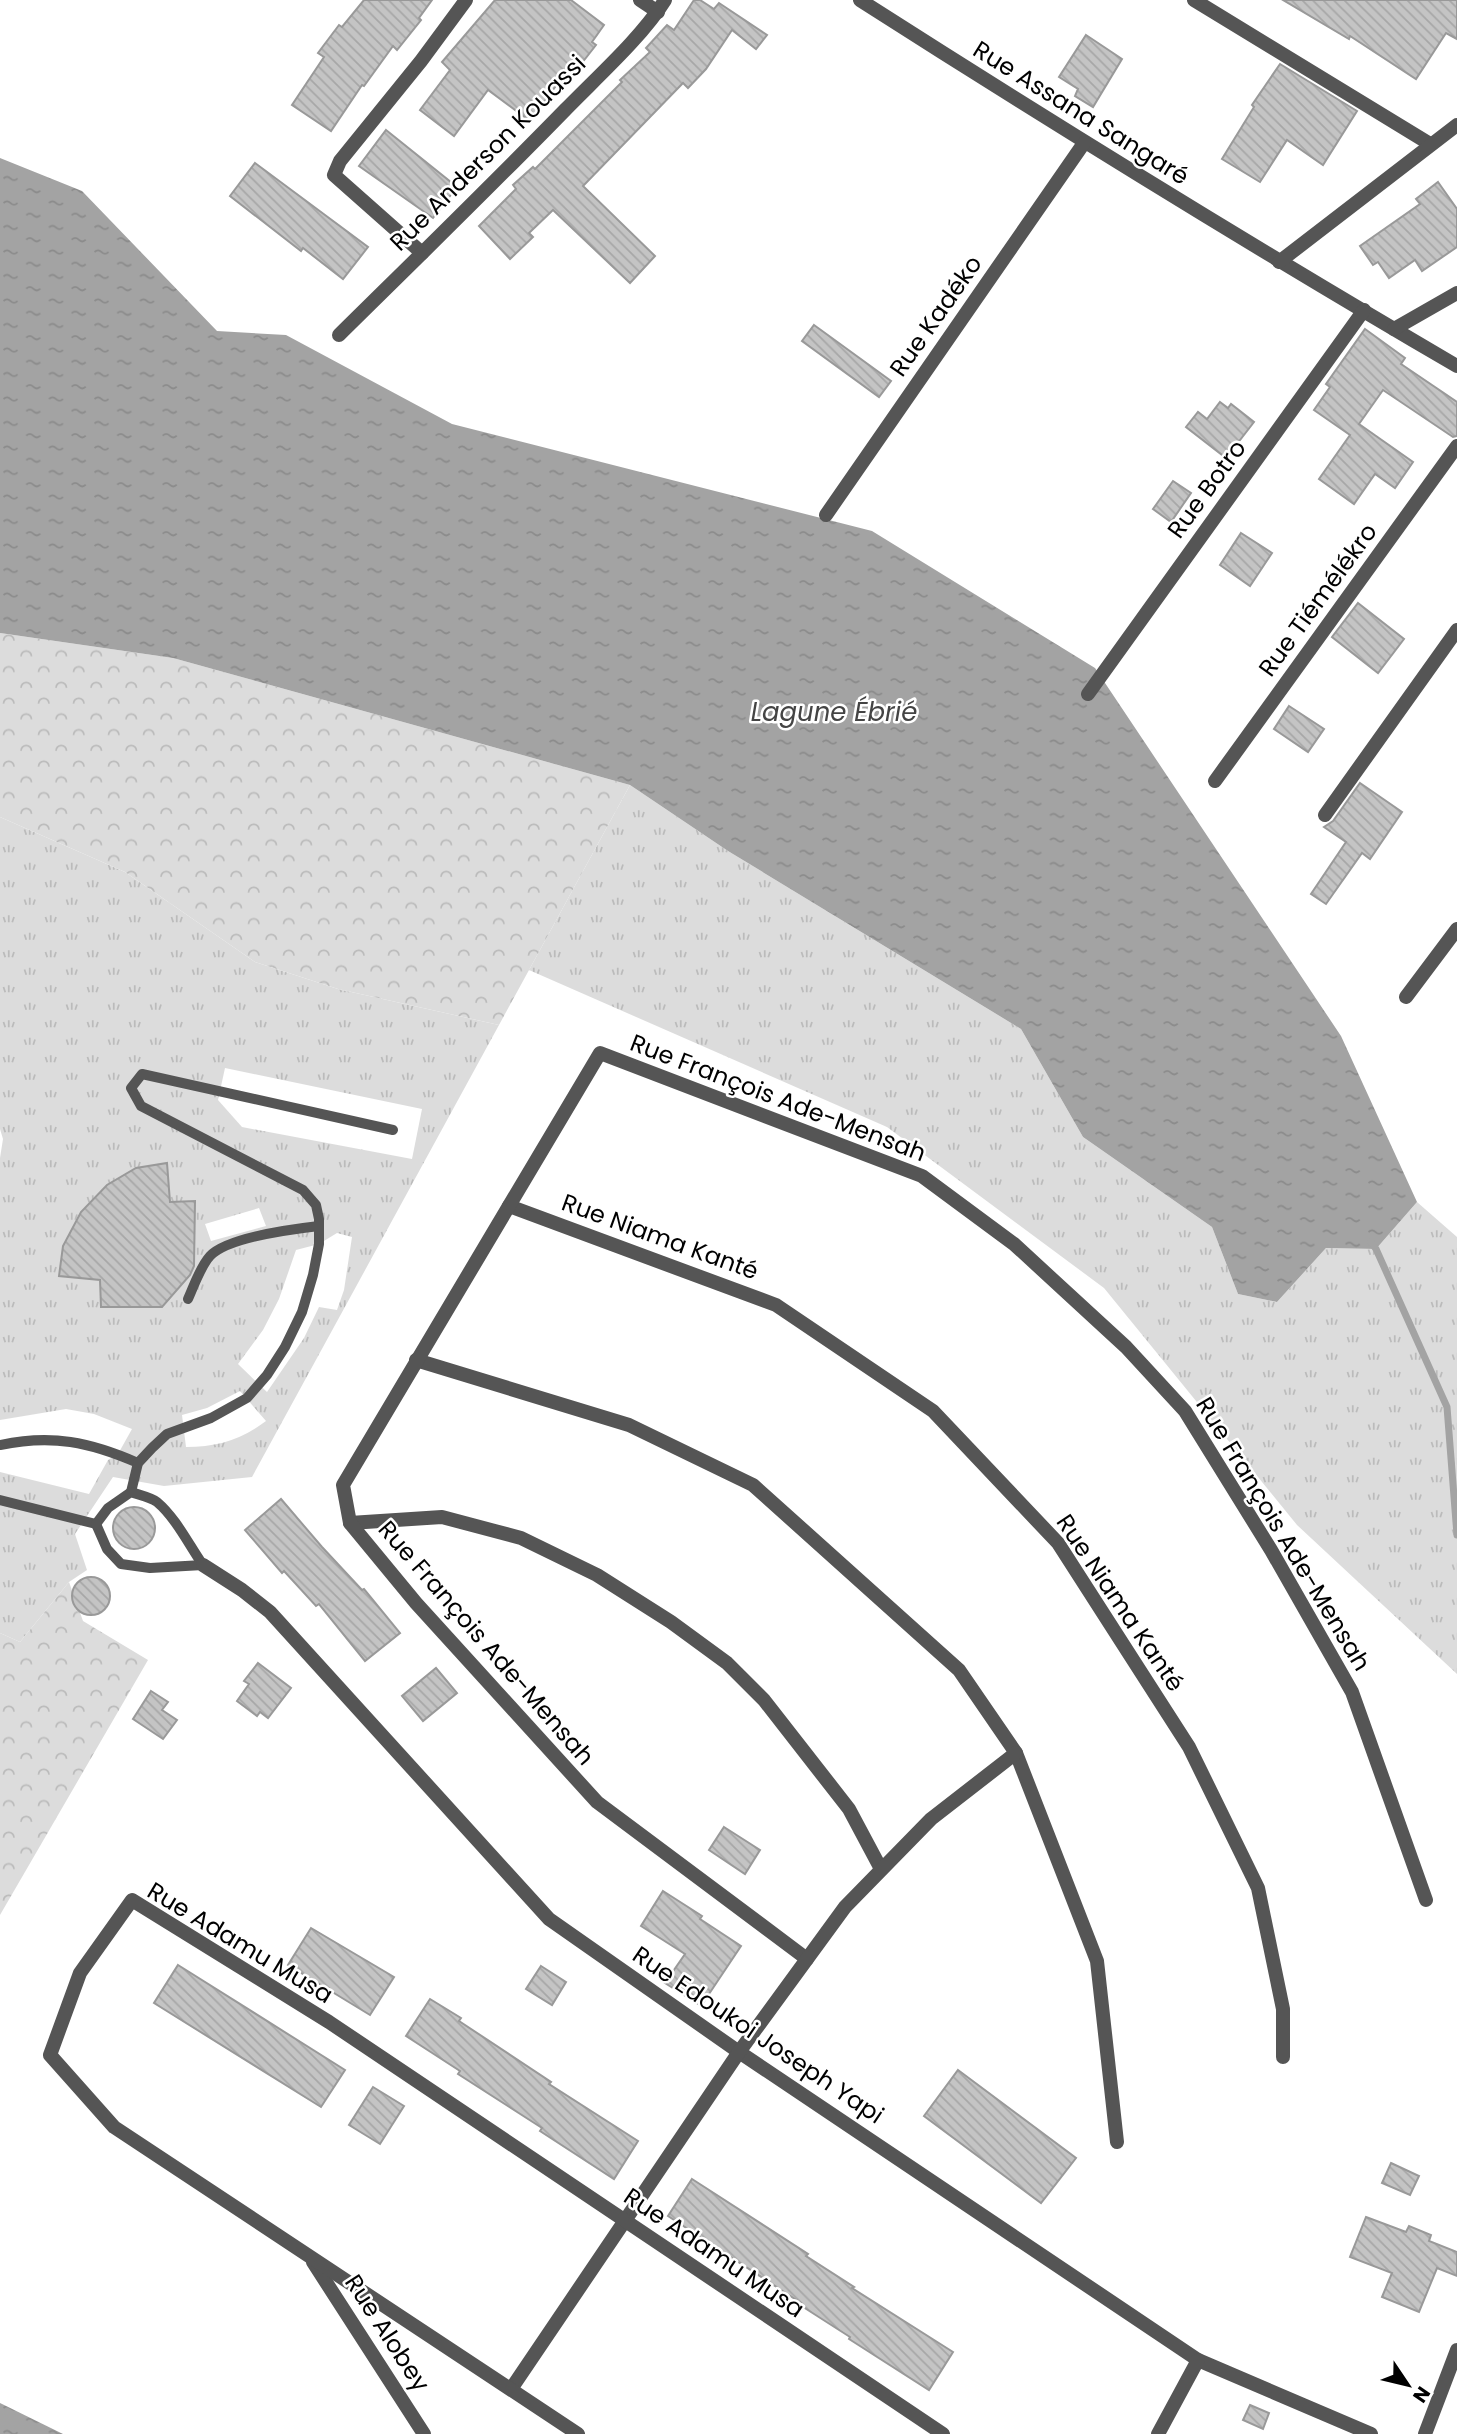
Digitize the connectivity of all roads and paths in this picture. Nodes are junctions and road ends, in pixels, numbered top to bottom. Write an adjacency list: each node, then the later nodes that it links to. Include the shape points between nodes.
1 (466, 0): 9 (street, via 340,161 334,175)
2 (640, 0): 5 (street)
3 (860, 0): 7 (street, Rue Assana Sangaré)
4 (1194, 0): 8 (street)
5 (662, 6): 9 (street, Rue Anderson Kouassi)
6 (1457, 125): 8 (street)
7 (1084, 144): 10 (street, Rue Assana Sangaré); 17 (street, Rue Kadéko)
8 (1430, 144): 10 (street)
9 (422, 253): 14 (street, Rue Anderson Kouassi)
10 (1279, 262): 12 (street, Rue Assana Sangaré)
11 (1457, 293): 13 (street)
12 (1364, 310): 13 (street, Rue Assana Sangaré); 19 (street, Rue Botro)
13 (1394, 329): 15 (street, Rue Assana Sangaré)
14 (339, 335)
15 (1457, 366)
16 (1457, 446): 20 (street, Rue Tiémélékro)
17 (826, 515)
18 (1457, 630): 21 (street)
19 (1088, 694)
20 (1215, 781)
21 (1325, 816)
22 (1457, 929): 23 (street)
23 (1406, 997)
24 (393, 1130): 26 (lane, via 142,1074 131,1088 141,1106 303,1190 317,1205)
25 (509, 1206): 28 (street, Rue François Ade-Mensah); 38 (street, Rue François Ade-Mensah, via 600,1053 922,1176 1014,1244 1126,1347 1185,1410 1352,1692); 41 (street, Rue Niama Kanté, via 776,1305 933,1411 1058,1543 1189,1747 1258,1888 1283,2009)
26 (319, 1226): 27 (lane, via 231,1244 211,1255); 30 (lane, via 313,1275 302,1312 267,1375 247,1398 167,1434)
27 (188, 1299)
28 (416, 1360): 33 (street, Rue François Ade-Mensah, via 343,1485); 36 (street, via 629,1425 753,1485 959,1670)
29 (0, 1445): 30 (lane, via 58,1439)
30 (138, 1463): 31 (lane)
31 (131, 1492): 34 (lane, via 108,1508); 35 (lane, via 157,1502)
32 (0, 1500): 34 (lane)
33 (350, 1523): 37 (street, via 442,1517 521,1538 597,1575 671,1622 727,1663 764,1700 849,1809); 39 (street, Rue François Ade-Mensah, via 416,1603 597,1802)
34 (96, 1524): 35 (lane, via 107,1549 121,1564 150,1568)
35 (203, 1565): 40 (street, Rue Edoukoi Joseph Yapi, via 270,1612 549,1919)
36 (1016, 1753): 37 (street, via 931,1819); 42 (street, via 1097,1961)
37 (881, 1869): 39 (street, via 845,1907)
38 (1426, 1900)
39 (807, 1959): 40 (street)
40 (739, 2052): 43 (street); 46 (street, Rue Edoukoi Joseph Yapi)
41 (1283, 2057)
42 (1116, 2142)
43 (625, 2221): 44 (street, Rue Adamu Musa, via 328,2022 132,1900 80,1973 50,2055 114,2127); 47 (street); 50 (street, Rue Adamu Musa)
44 (311, 2258): 47 (street, Rue Adamu Musa); 48 (street, Rue Alobey)
45 (1457, 2350): 53 (street)
46 (1198, 2360): 51 (street); 52 (street, Rue Edoukoi Joseph Yapi)
47 (511, 2389): 49 (street, Rue Adamu Musa)
48 (424, 2434)
49 (578, 2434)
50 (943, 2434)
51 (1158, 2434)
52 (1371, 2434)
53 (1425, 2434)

